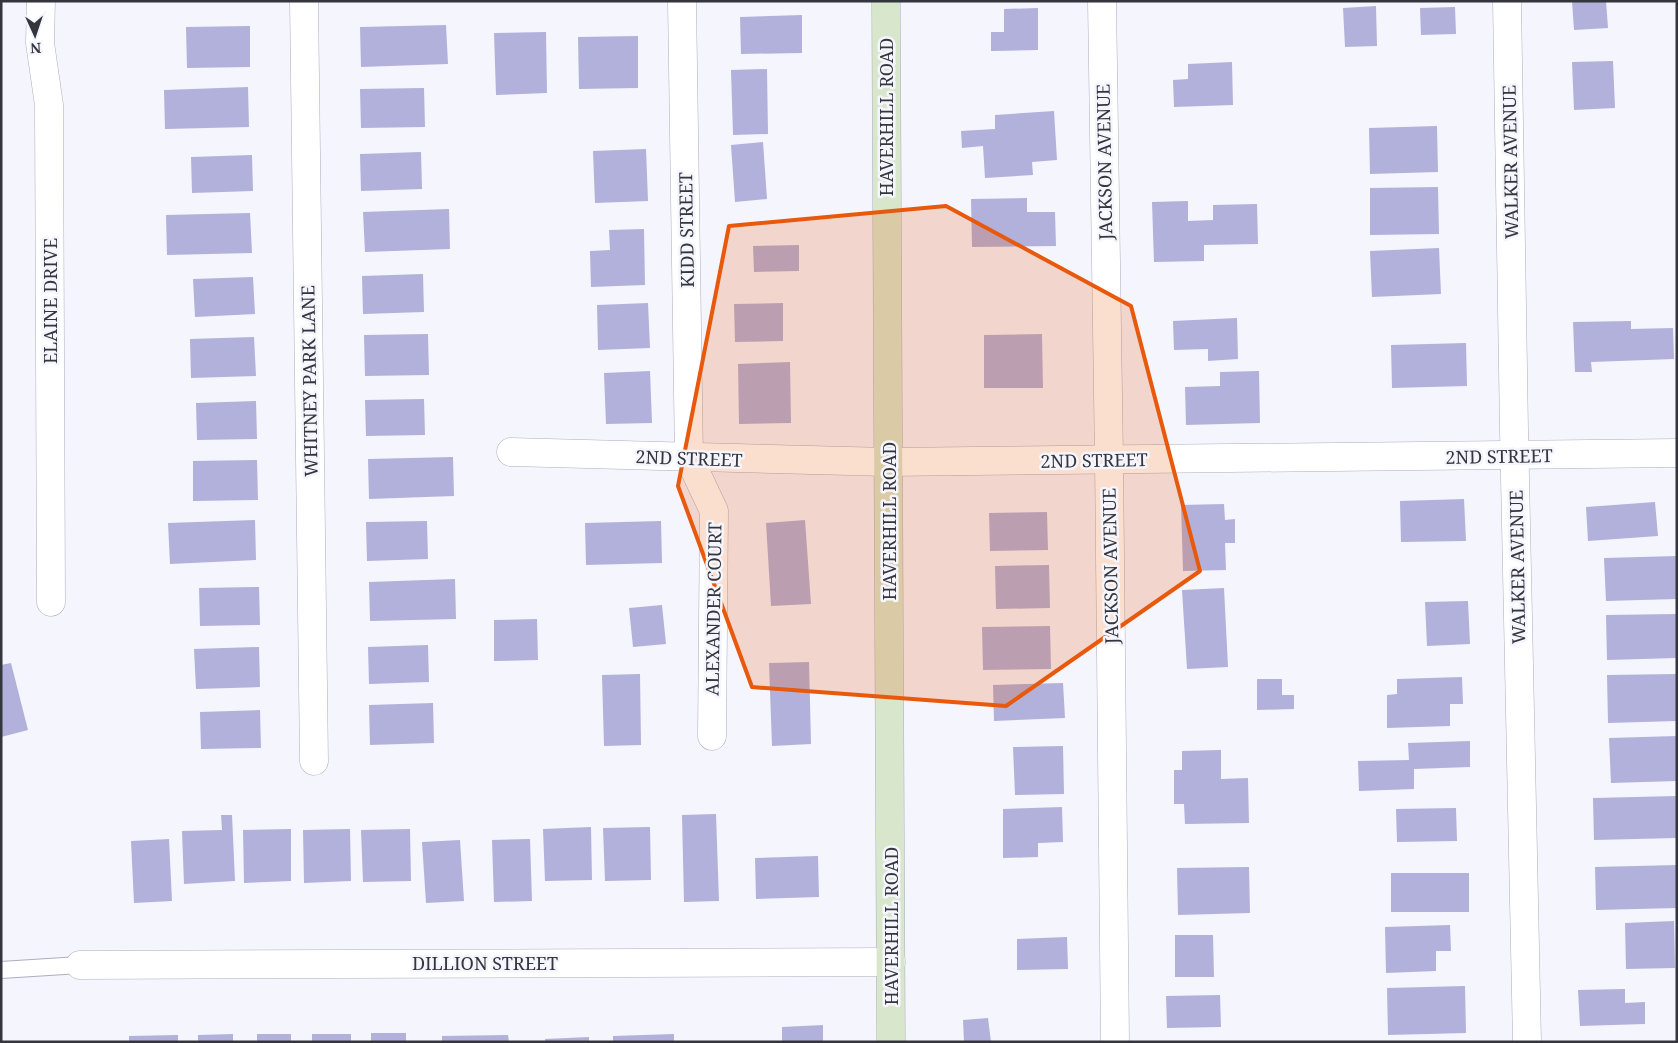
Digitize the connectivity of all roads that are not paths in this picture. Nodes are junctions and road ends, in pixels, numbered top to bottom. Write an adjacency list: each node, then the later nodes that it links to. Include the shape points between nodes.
1 (41, 1): 13 (street, ELAINE DRIVE, via 40,43 49,105)
2 (304, 1): 15 (street, WHITNEY PARK LANE)
3 (682, 1): 10 (street, KIDD STREET)
4 (886, 1): 12 (street, HAVERHILL ROAD)
5 (1102, 1): 11 (street, JACKSON AVENUE)
6 (1507, 1): 9 (street, WALKER AVENUE)
7 (511, 452): 10 (street, 2ND STREET)
8 (1677, 453): 9 (street, 2ND STREET)
9 (1514, 456): 11 (street, 2ND STREET); 21 (street, WALKER AVENUE)
10 (689, 458): 12 (street, 2ND STREET); 14 (street, ALEXANDER COURT, via 714,511)
11 (1109, 459): 12 (street, 2ND STREET); 20 (street, JACKSON AVENUE)
12 (888, 462): 16 (street, HAVERHILL ROAD)
13 (51, 602)
14 (712, 736)
15 (314, 761)
16 (891, 962): 17 (street, DILLION STREET); 19 (street, HAVERHILL ROAD)
17 (80, 965): 18 (lane)
18 (1, 970)
19 (891, 1042)
20 (1115, 1042)
21 (1527, 1042)

